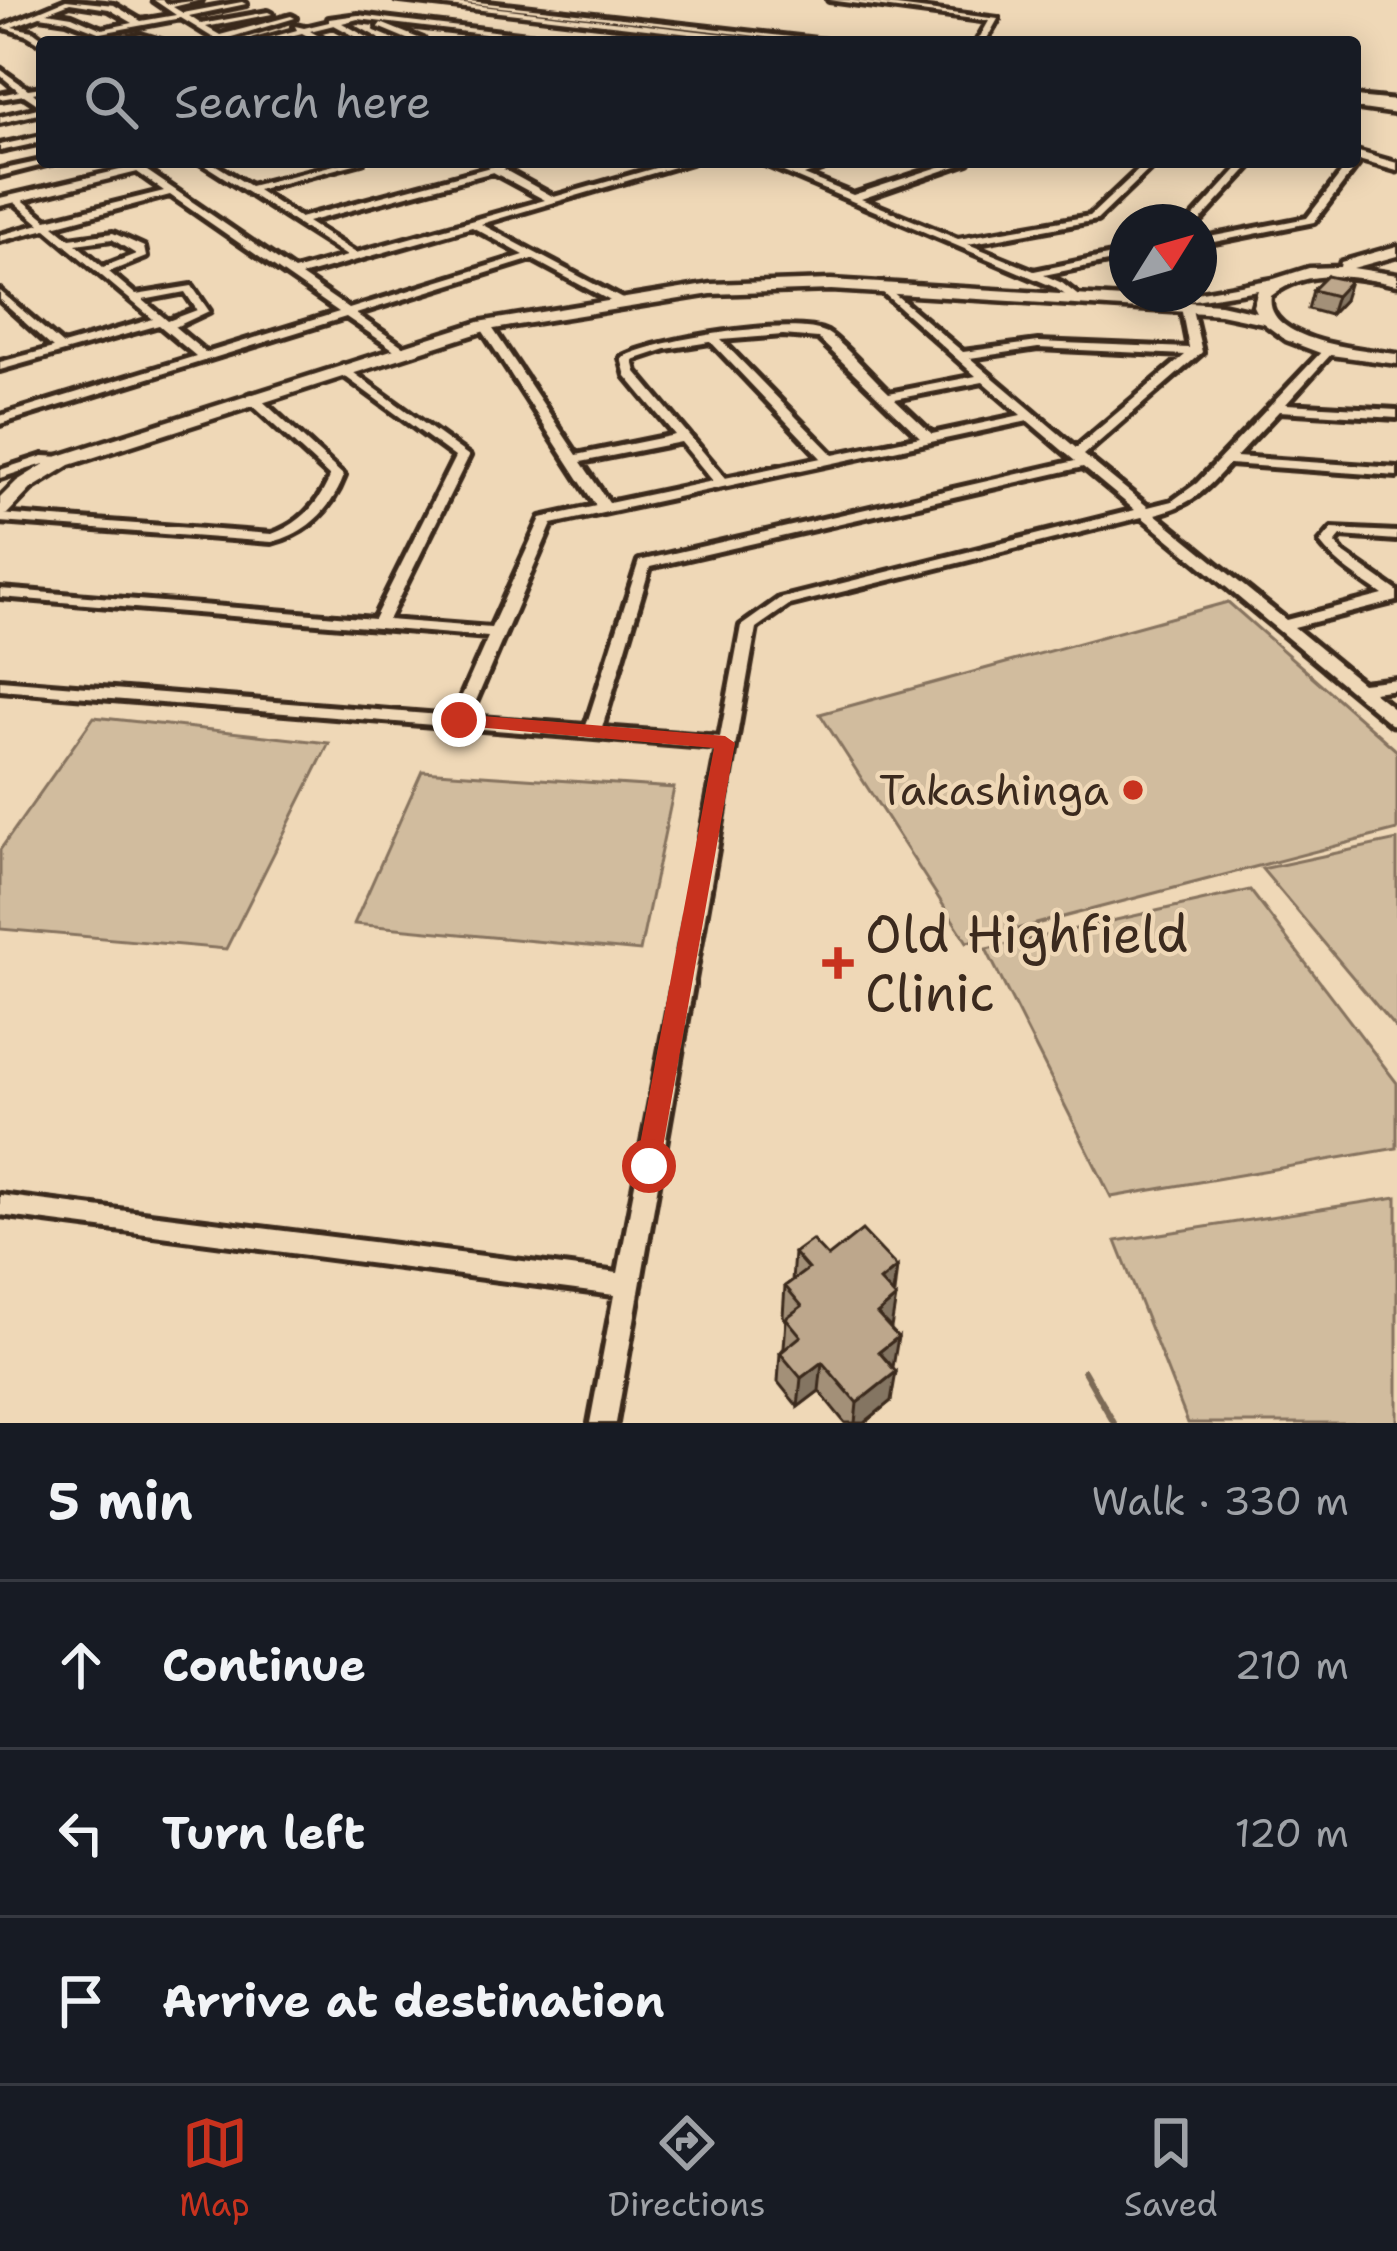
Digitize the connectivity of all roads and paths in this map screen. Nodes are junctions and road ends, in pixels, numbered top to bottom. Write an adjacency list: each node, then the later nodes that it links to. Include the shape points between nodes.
1 (157, 0): 9 (street)
2 (198, 0): 9 (street)
3 (401, 0): 20 (street)
4 (442, 0): 10 (street)
5 (551, 0): 10 (street)
6 (832, 0): 34 (street, via 994,19)
7 (70, 1): 11 (street); 17 (street, via 111,7)
8 (242, 4): 13 (street)
9 (168, 5): 13 (street)
10 (536, 10): 33 (street)
11 (37, 14): 17 (street, via 96,31); 35 (street, via 5,27)
12 (268, 14): 19 (street)
13 (186, 15): 17 (street); 19 (street)
14 (364, 17): 16 (street); 18 (street); 22 (street)
15 (291, 18): 24 (street)
16 (332, 20): 21 (street); 27 (street)
17 (141, 24)
18 (439, 25): 22 (street); 29 (street); 30 (street)
19 (202, 26): 23 (street)
20 (649, 27): 31 (street); 32 (street)
21 (298, 28): 25 (street); 26 (street)
22 (399, 33): 28 (street)
23 (216, 36)
24 (235, 36)
25 (275, 36)
26 (313, 36)
27 (361, 36)
28 (406, 36)
29 (461, 36)
30 (514, 36)
31 (635, 36)
32 (733, 36)
33 (776, 36)
34 (984, 36)
35 (36, 38)
36 (0, 71): 37 (street)
37 (6, 82): 39 (street)
38 (36, 89): 39 (street)
39 (23, 92): 40 (street); 41 (street)
40 (0, 97)
41 (36, 102)
42 (1361, 103): 43 (street)
43 (1397, 107)
44 (36, 109): 45 (street)
45 (0, 119)
46 (36, 140): 47 (street)
47 (0, 148)
48 (1361, 157): 50 (street)
49 (36, 165): 64 (street)
50 (1397, 167)
51 (127, 168): 70 (street)
52 (137, 168): 67 (street)
53 (215, 168): 66 (street)
54 (333, 168): 66 (street)
55 (498, 168): 63 (street)
56 (665, 168): 69 (street)
57 (779, 168): 65 (street)
58 (817, 168): 65 (street)
59 (945, 168): 68 (street)
60 (1147, 168): 78 (street, via 1093,218)
61 (1244, 168): 71 (street)
62 (1348, 168): 76 (street, via 1310,220)
63 (494, 169): 69 (street); 72 (street)
64 (0, 173)
65 (795, 175): 68 (street)
66 (250, 189): 72 (street)
67 (172, 192): 73 (street); 85 (street)
68 (852, 199): 78 (street)
69 (553, 200): 74 (street)
70 (8, 201): 73 (street)
71 (1210, 204)
72 (300, 221): 80 (street)
73 (48, 224): 75 (street); 77 (street)
74 (474, 224): 80 (street); 81 (street)
75 (0, 238)
76 (1217, 238)
77 (70, 242): 83 (street); 83 (street, via 113,236 140,249 142,256)
78 (954, 243): 86 (street)
79 (1397, 254): 84 (street); 87 (street)
80 (355, 257): 85 (street)
81 (529, 257): 95 (street); 98 (street)
82 (1109, 259): 86 (street)
83 (104, 270): 92 (street)
84 (1314, 273): 87 (street); 88 (street)
85 (296, 274): 98 (street)
86 (1034, 274): 93 (street)
87 (1397, 278)
88 (1273, 283): 90 (street); 101 (street, via 1261,306)
89 (884, 289): 93 (street); 95 (street, via 759,284); 109 (street)
90 (1217, 291)
91 (0, 294): 99 (street)
92 (136, 298): 102 (street); 102 (street, via 188,288 203,311)
93 (1077, 300): 94 (street)
94 (1109, 302)
95 (622, 303): 103 (street)
96 (1217, 311): 101 (street)
97 (1188, 312): 108 (street)
98 (350, 313): 106 (street); 110 (street)
99 (20, 314): 100 (street); 105 (street)
100 (0, 319)
101 (1268, 319): 107 (street)
102 (166, 322): 105 (street); 110 (street)
103 (484, 325): 106 (street); 125 (street)
104 (715, 340): 116 (street, via 811,331); 121 (street, via 641,352 626,362); 123 (street)
105 (60, 348): 112 (street)
106 (400, 349): 113 (street)
107 (1329, 350): 111 (street); 117 (street)
108 (1196, 352): 109 (street, via 1038,345); 124 (street)
109 (958, 356): 114 (street)
110 (204, 357): 120 (street)
111 (1397, 359)
112 (0, 367)
113 (343, 369): 115 (street); 137 (street, via 462,456)
114 (984, 378): 116 (street); 119 (street)
115 (252, 398): 127 (street); 132 (street, via 337,476 291,533 272,538)
116 (887, 398): 122 (street)
117 (1279, 407): 118 (street); 126 (street)
118 (1397, 414)
119 (1030, 417): 122 (street); 124 (street)
120 (0, 420)
121 (685, 437): 125 (street); 130 (street)
122 (928, 438): 123 (street)
123 (828, 458): 130 (street)
124 (1080, 459): 133 (street); 145 (street, via 644,564)
125 (571, 460): 131 (street)
126 (1224, 460): 128 (street); 133 (street, via 1192,494)
127 (63, 461): 129 (street); 132 (street, via 24,485)
128 (1397, 472)
129 (0, 474)
130 (721, 482): 131 (street)
131 (604, 507): 139 (street, via 542,524)
132 (0, 514)
133 (1150, 514): 138 (street); 146 (street, via 772,608 749,626)
134 (1397, 536): 136 (street, via 1337,532 1327,543)
135 (0, 592): 137 (street)
136 (1396, 597): 138 (street)
137 (380, 621): 139 (street)
138 (1281, 626): 142 (street)
139 (495, 633): 143 (street)
140 (1397, 684): 142 (street)
141 (0, 685): 143 (street)
142 (1359, 688): 144 (street)
143 (459, 720): 145 (street)
144 (1397, 720)
145 (592, 733): 146 (street)
146 (725, 743): 148 (street)
147 (0, 1205): 148 (street)
148 (629, 1286): 149 (street)
149 (604, 1423)

